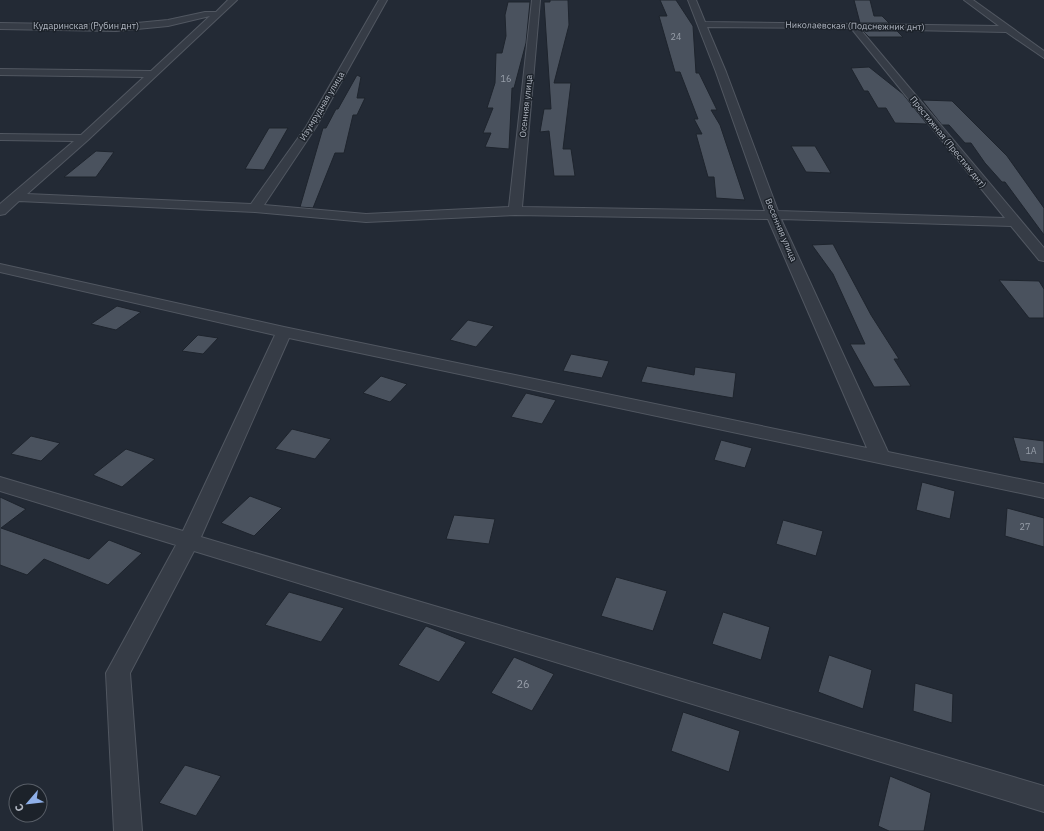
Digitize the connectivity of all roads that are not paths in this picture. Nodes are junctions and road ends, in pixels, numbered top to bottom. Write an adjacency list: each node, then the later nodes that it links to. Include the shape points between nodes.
1 (233, 0): 6 (street)
2 (383, 0): 17 (street, Изумрудная улица, via 311,127)
3 (536, 0): 19 (street, Осенняя улица)
4 (692, 0): 7 (street, Весенняя улица)
5 (968, 0): 10 (street)
6 (219, 14): 8 (street, Кударинская (Рубин днт), via 205,14 168,23 116,28); 13 (street)
7 (702, 24): 9 (street, Николаевская (Подснежник днт)); 20 (street, Весенняя улица)
8 (0, 26)
9 (853, 26): 10 (street, Николаевская (Подснежник днт)); 21 (street, Престижная (Престиж днт))
10 (1008, 30): 11 (street)
11 (1044, 55)
12 (0, 72): 13 (street)
13 (152, 74): 15 (street)
14 (0, 137): 15 (street)
15 (84, 138): 16 (street)
16 (15, 198): 17 (street); 18 (street)
17 (255, 208): 19 (street, via 366,218)
18 (0, 211)
19 (515, 211): 20 (street)
20 (773, 215): 21 (street); 25 (street, Весенняя улица)
21 (1014, 222): 22 (street, Престижная (Престиж днт))
22 (1044, 258)
23 (0, 268): 24 (street)
24 (284, 332): 25 (street); 28 (street)
25 (880, 456): 27 (street)
26 (0, 484): 28 (street)
27 (1044, 491)
28 (188, 541): 29 (street); 30 (street, via 118,673)
29 (1044, 799)
30 (128, 831)

